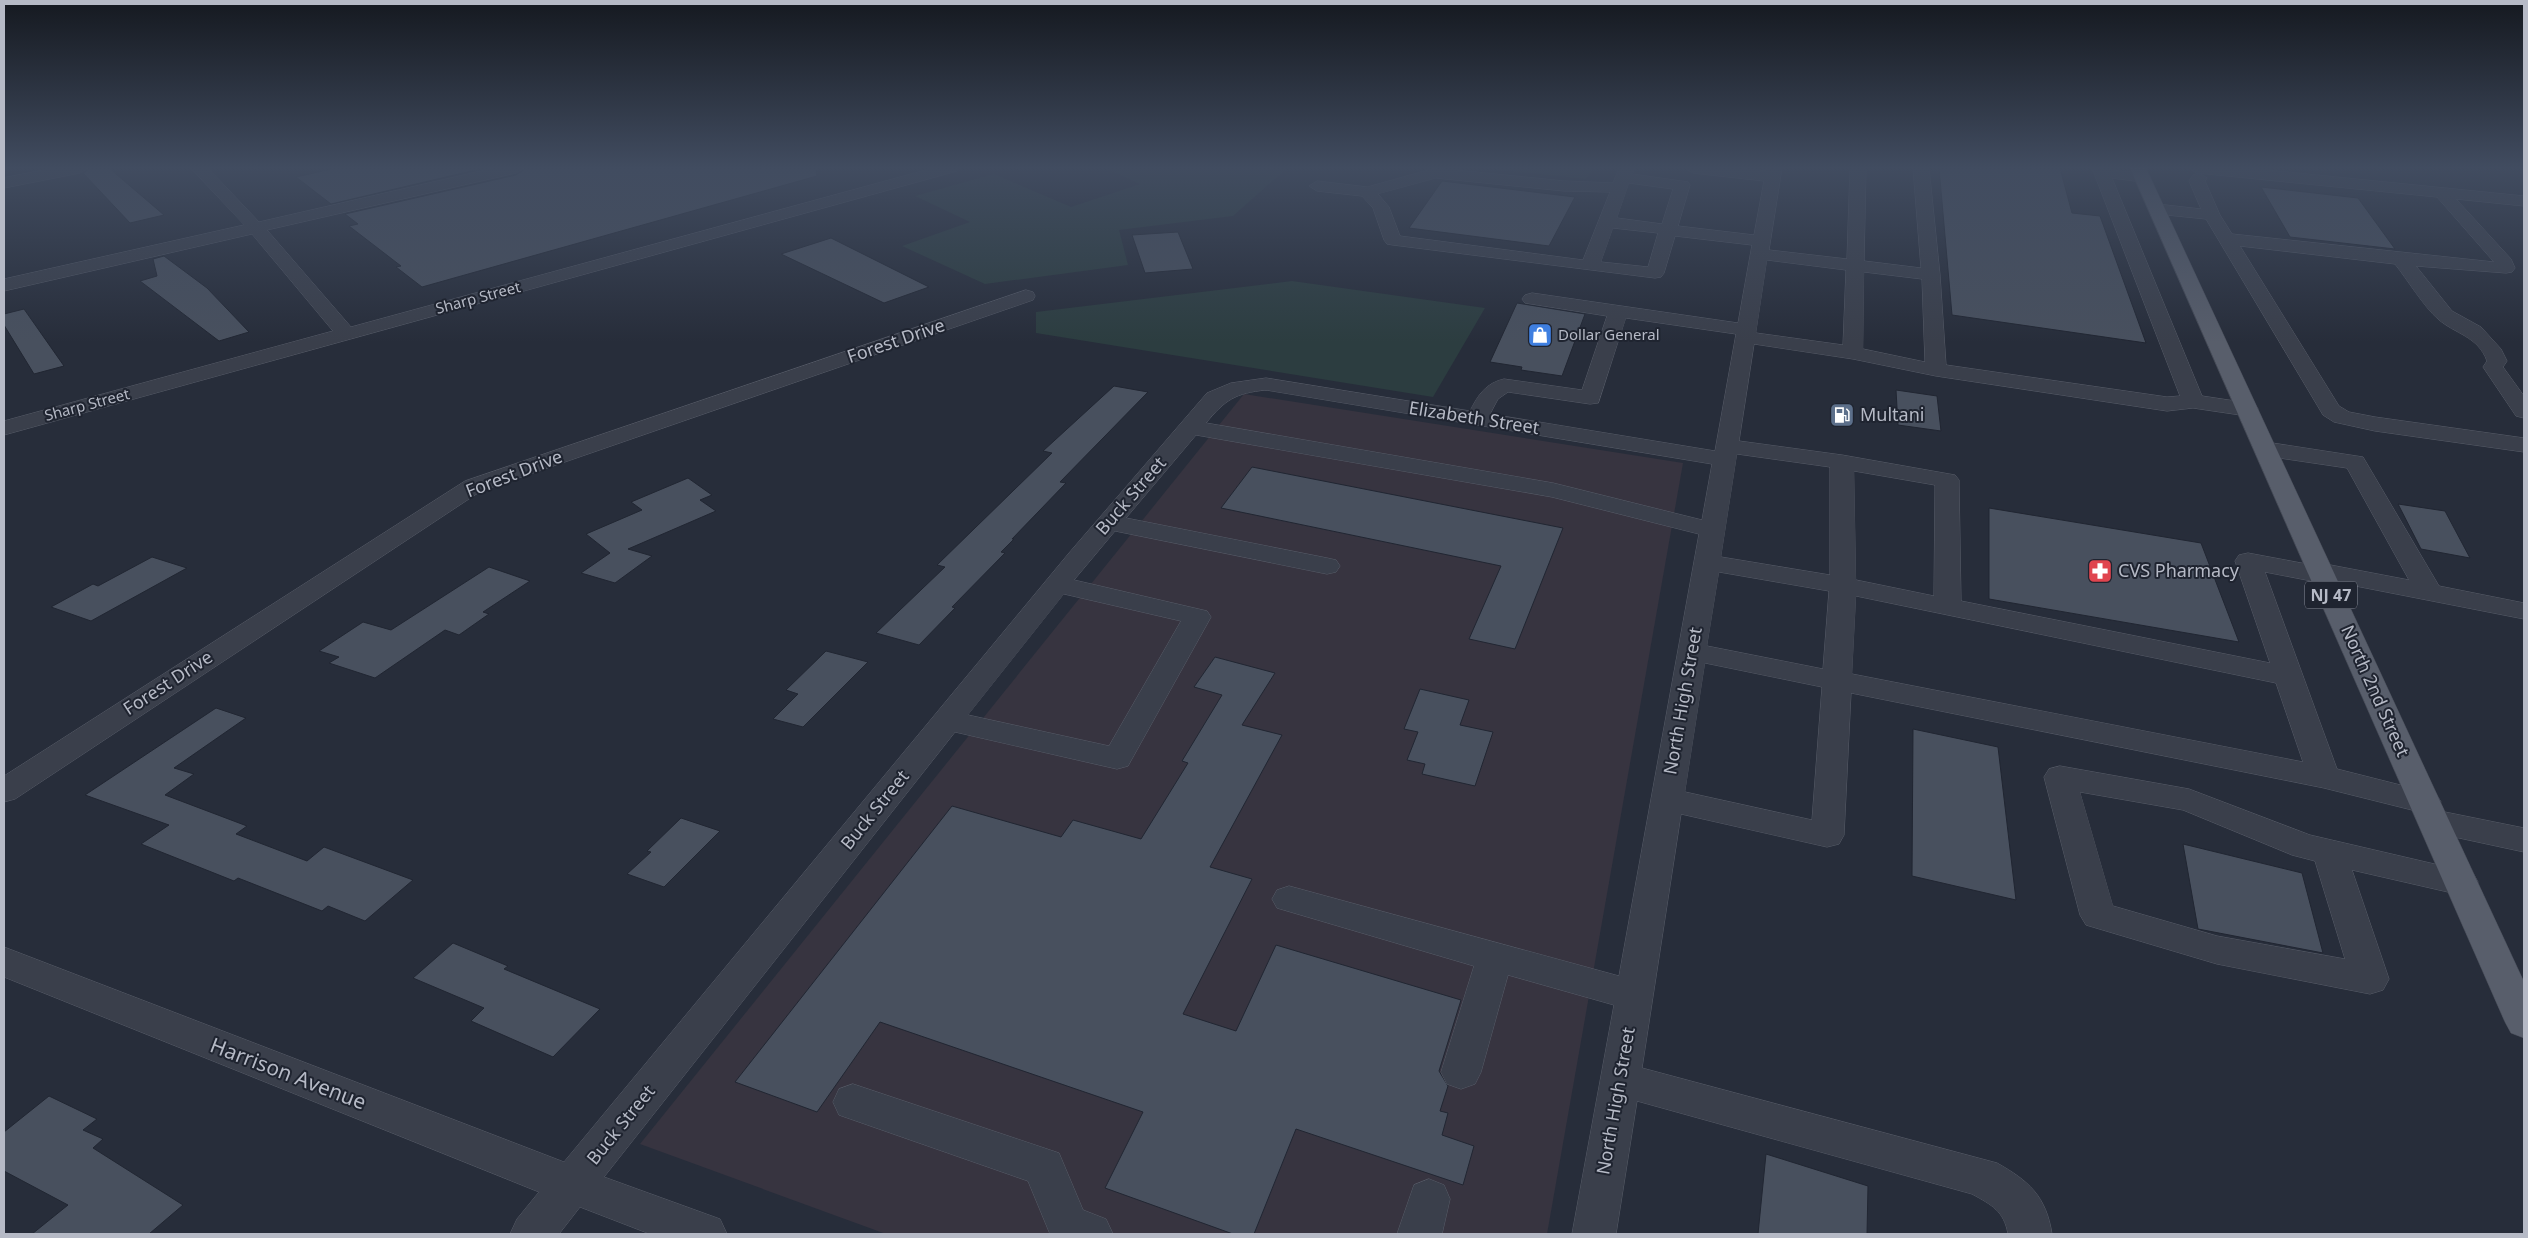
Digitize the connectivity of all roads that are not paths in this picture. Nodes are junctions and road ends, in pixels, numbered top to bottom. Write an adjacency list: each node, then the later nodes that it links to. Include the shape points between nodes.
1 (254, 226): 15 (street)
2 (266, 226): 15 (street)
3 (741, 226): 28 (street, Sharp Street)
4 (1388, 226): 20 (street, via 1393,240)
5 (1606, 226): 20 (street)
6 (1636, 226): 16 (street)
7 (1670, 226): 16 (street)
8 (1765, 226): 18 (street, North High Street)
9 (1856, 226): 21 (street)
10 (1926, 226): 22 (street)
11 (2123, 226): 32 (street)
12 (2165, 226): 33 (main road, North 2nd Street / NJ 47)
13 (2219, 226): 17 (street)
14 (2471, 226): 19 (street, via 2506,268)
15 (256, 228): 23 (street); 28 (street)
16 (1669, 230): 18 (street); 20 (street, via 1656,273)
17 (2228, 239): 19 (street); 38 (street, via 2330,410 2342,417 2375,424)
18 (1761, 248): 21 (street); 27 (street, North High Street)
19 (2401, 259): 34 (street, via 2445,315 2474,331 2494,353 2497,362 2493,367)
20 (1590, 266)
21 (1855, 266): 22 (street); 29 (street)
22 (1931, 275): 30 (street)
23 (4, 285)
24 (1026, 296): 57 (street, Forest Drive, via 473,486)
25 (1532, 299): 26 (street)
26 (1618, 312): 27 (street); 35 (street, via 1590,398 1504,385 1489,395)
27 (1746, 333): 29 (street); 40 (street, North High Street)
28 (346, 334): 37 (street, Sharp Street)
29 (1853, 353): 30 (street)
30 (1936, 370): 32 (street, via 2167,404)
31 (1224, 392): 35 (street, Elizabeth Street, via 1266,384); 36 (street, Buck Street)
32 (2193, 401): 33 (street)
33 (2247, 408): 39 (main road, North 2nd Street / NJ 47)
34 (2524, 410)
35 (1476, 419): 40 (street, Elizabeth Street)
36 (1190, 427): 42 (street, Buck Street); 43 (street, via 1553,490)
37 (4, 428)
38 (2524, 445)
39 (2266, 449): 46 (main road, North 2nd Street / NJ 47); 49 (street, via 2355,462)
40 (1725, 453): 41 (street, Elizabeth Street); 43 (street, North High Street)
41 (1842, 462): 48 (street); 50 (street, Elizabeth Street, via 1947,480)
42 (1108, 522): 45 (street); 47 (street, Buck Street)
43 (1712, 530): 44 (street, North High Street)
44 (1707, 562): 48 (street); 52 (street, North High Street)
45 (1327, 566)
46 (2321, 573): 49 (street); 53 (street, via 2248,561); 59 (main road, North 2nd Street / NJ 47)
47 (1057, 584): 55 (street, Buck Street); 55 (street, via 1197,617 1117,758)
48 (1843, 585): 50 (street); 54 (street)
49 (2429, 592): 51 (street)
50 (1948, 607): 53 (street)
51 (2524, 611)
52 (1692, 652): 54 (street); 58 (street, North High Street)
53 (2287, 676): 56 (street)
54 (1836, 680): 56 (street); 58 (street, via 1827,835)
55 (947, 720): 71 (street, Buck Street)
56 (2324, 777): 59 (street)
57 (4, 791)
58 (1667, 799): 66 (street, North High Street)
59 (2429, 812): 60 (street); 62 (main road, North 2nd Street / NJ 47)
60 (2524, 840)
61 (2329, 851): 61 (street, via 2304,846 2189,800 2060,777 2098,915 2217,950 2370,979); 62 (street)
62 (2461, 882): 67 (main road, North 2nd Street / NJ 47)
63 (1289, 899): 64 (street)
64 (1495, 957): 66 (street); 68 (street)
65 (4, 962): 71 (street, Harrison Avenue)
66 (1634, 995): 69 (street, North High Street)
67 (2524, 1022)
68 (1462, 1072)
69 (1620, 1079): 75 (street, North High Street); 76 (street, via 1982,1177 2014,1196 2028,1217)
70 (853, 1102): 72 (street, via 1044,1167)
71 (573, 1185): 73 (street, Buck Street); 74 (street, Harrison Avenue)
72 (1073, 1231)
73 (532, 1234)
74 (705, 1234)
75 (1594, 1234)
76 (2030, 1234)

